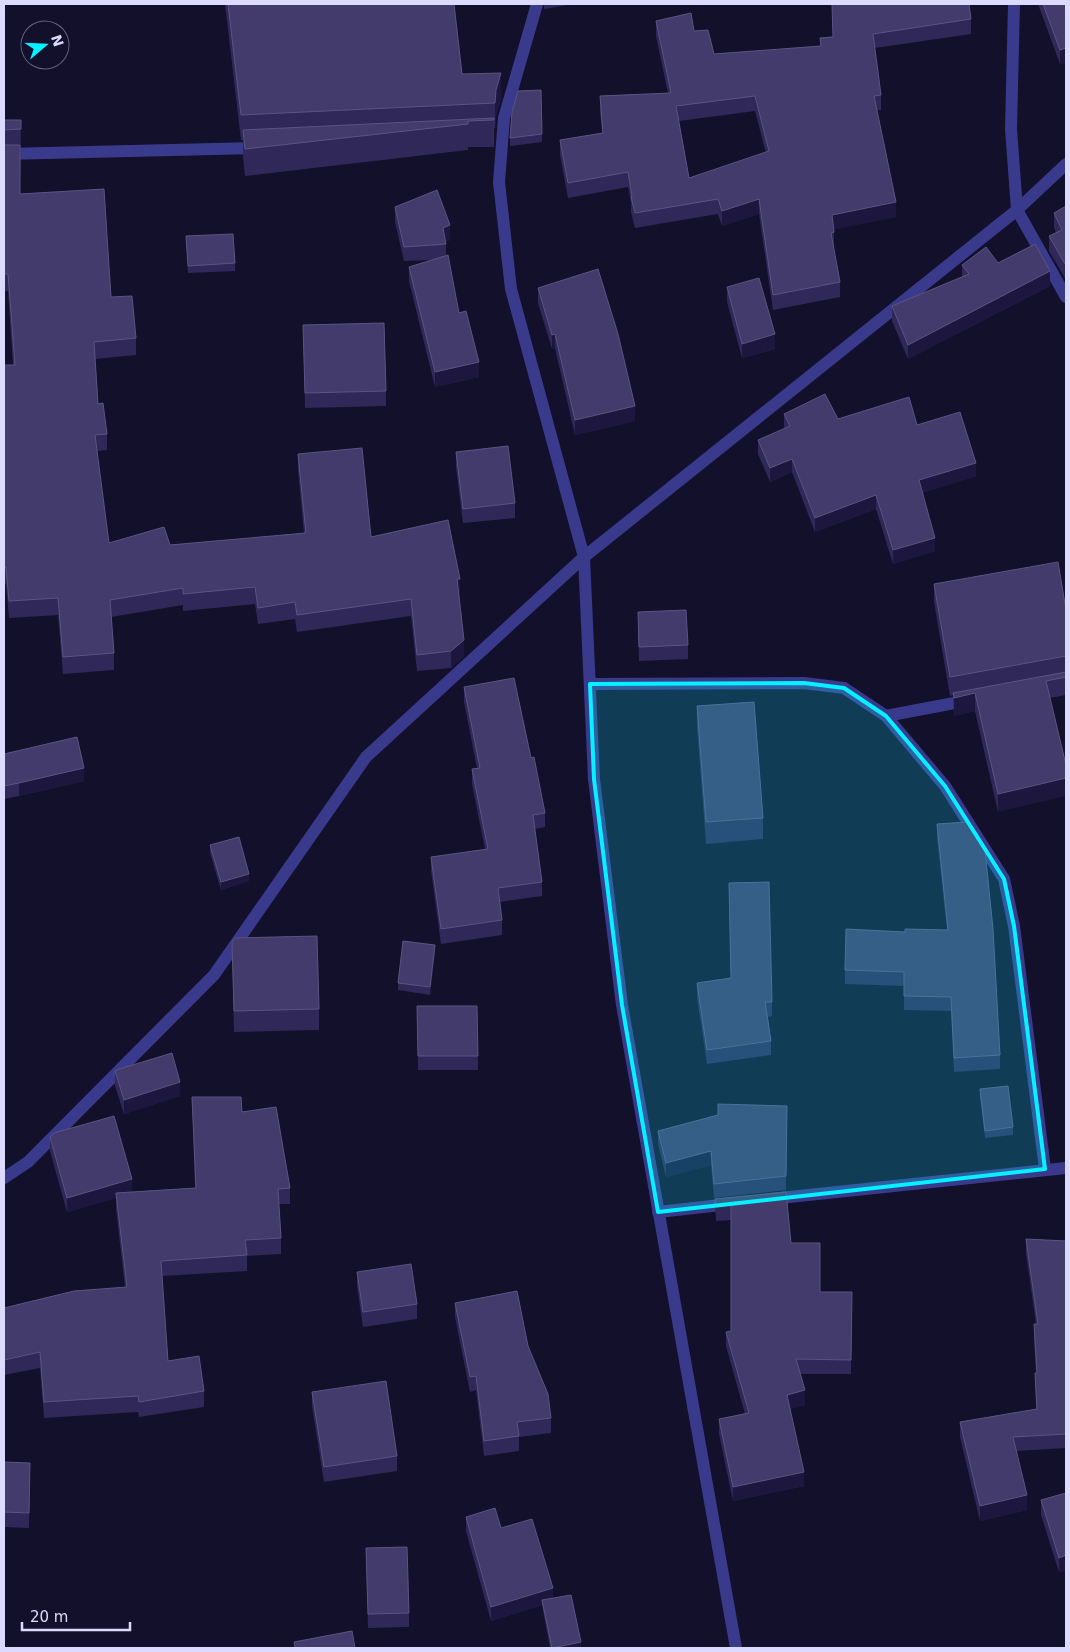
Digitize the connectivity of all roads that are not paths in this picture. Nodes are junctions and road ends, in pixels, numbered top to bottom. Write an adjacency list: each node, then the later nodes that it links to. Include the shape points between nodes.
1 (537, 4): 8 (street, via 498,136 499,182 511,289)
2 (1014, 4): 6 (street, via 1011,129)
3 (268, 147): 4 (street)
4 (4, 154)
5 (1066, 164): 6 (street)
6 (1017, 210): 7 (street); 8 (street)
7 (1066, 297)
8 (584, 557): 9 (street); 14 (street, via 366,757 214,976 28,1162)
9 (590, 684): 11 (street, via 804,682 844,688); 17 (street, via 594,778 622,1005)
10 (981, 698): 11 (street)
11 (886, 716): 13 (street, via 945,786 1004,879 1014,926)
12 (1066, 1168): 13 (street)
13 (1045, 1169): 15 (street)
14 (4, 1178)
15 (757, 1201)
16 (738, 1203): 17 (street)
17 (658, 1212): 18 (street)
18 (736, 1648)

